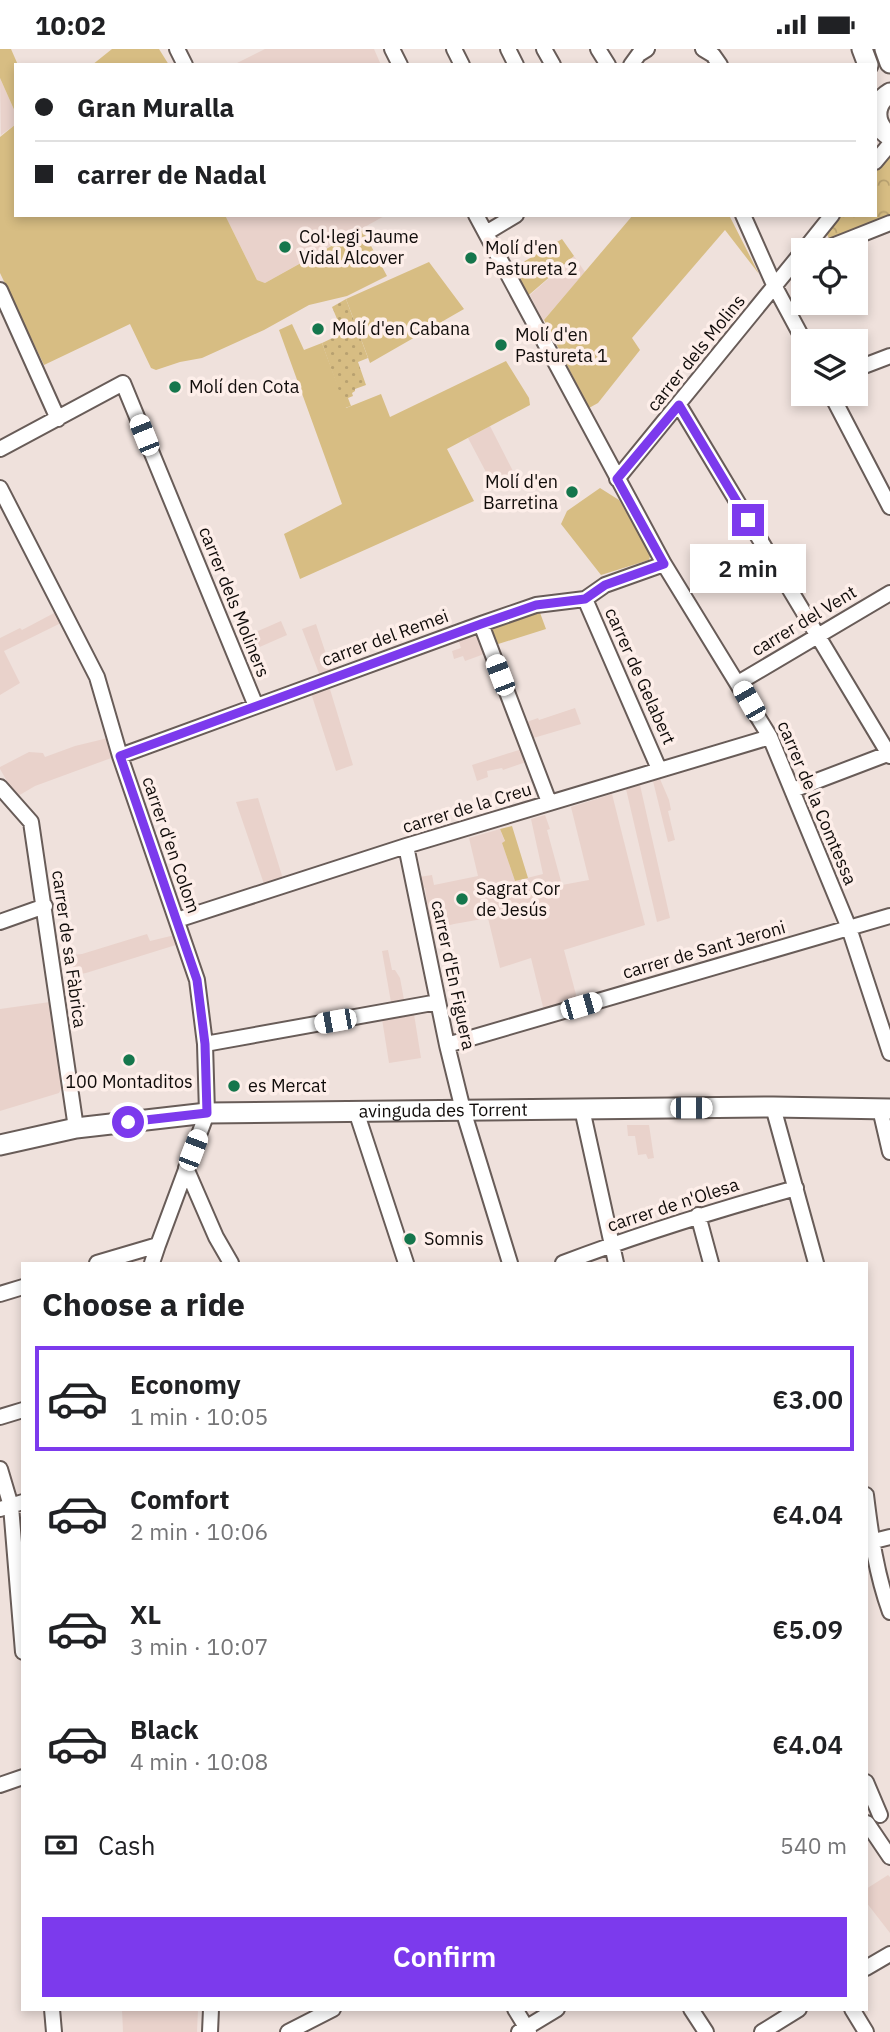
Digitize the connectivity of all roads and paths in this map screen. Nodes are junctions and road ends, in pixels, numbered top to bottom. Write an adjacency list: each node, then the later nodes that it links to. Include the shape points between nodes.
1 (647, 49): 4 (street)
2 (703, 49): 5 (street)
3 (885, 49): 6 (main road)
4 (632, 63)
5 (719, 63)
6 (890, 63)
7 (882, 92): 8 (main road, via 878,123)
8 (890, 136)
9 (890, 144): 10 (street)
10 (877, 160)
11 (477, 217): 16 (street, carrer de la Comtessa)
12 (513, 217): 16 (street)
13 (744, 217): 20 (street)
14 (830, 217): 17 (street, carrer dels Molins)
15 (890, 223): 18 (street)
16 (486, 233): 29 (street, carrer de la Comtessa)
17 (814, 238)
18 (852, 238)
19 (791, 267): 20 (street, carrer dels Molins)
20 (775, 287): 22 (street); 25 (street, carrer dels Molins)
21 (0, 290): 27 (street)
22 (798, 329)
23 (890, 356): 24 (street)
24 (868, 364)
25 (679, 405): 29 (street, carrer dels Molins); 37 (street)
26 (838, 406): 31 (street)
27 (58, 419): 28 (street); 39 (street, carrer dels Moliners, via 123,383)
28 (0, 449)
29 (617, 479): 33 (street, carrer de la Comtessa)
30 (0, 488): 42 (street, carrer d'en Colom, via 97,677)
31 (886, 488): 32 (street)
32 (890, 507)
33 (664, 564): 35 (street, carrer del Remei, via 605,585); 38 (street, carrer de la Comtessa)
34 (890, 593): 37 (street, carrer del Vent)
35 (585, 599): 36 (street, carrer del Remei, via 536,605); 43 (street, carrer de Gelabert)
36 (481, 624): 39 (street, carrer del Remei); 46 (street)
37 (818, 635): 38 (street, carrer del Vent); 41 (street)
38 (738, 683): 40 (street, carrer de la Comtessa)
39 (256, 706): 42 (street, carrer del Remei)
40 (770, 737): 43 (street, carrer de la Creu); 45 (street, carrer de la Comtessa)
41 (890, 754): 45 (street)
42 (120, 756): 50 (street, carrer d'en Colom)
43 (659, 769): 46 (street, carrer de la Creu)
44 (0, 787): 48 (street, carrer de sa Fàbrica, via 31,822)
45 (793, 790): 52 (street, carrer de la Comtessa)
46 (549, 802): 47 (street, carrer de la Creu)
47 (406, 846): 50 (street, carrer de la Creu); 53 (street, carrer d'En Figuera)
48 (44, 907): 51 (street); 63 (street, carrer de sa Fàbrica)
49 (890, 916): 52 (street, carrer de Sant Jeroni)
50 (177, 920): 54 (street, carrer d'en Colom, via 197,980)
51 (0, 922)
52 (849, 928): 55 (street, carrer de Sant Jeroni); 56 (street, carrer de la Comtessa)
53 (438, 1002): 54 (street); 55 (street, carrer d'En Figuera)
54 (205, 1044): 62 (street, carrer d'en Colom)
55 (447, 1045): 60 (street, carrer d'En Figuera)
56 (890, 1053)
57 (774, 1107): 58 (main road, avinguda des Torrent); 59 (main road, avinguda des Torrent); 67 (street)
58 (582, 1109): 60 (main road, avinguda des Torrent); 70 (street)
59 (885, 1109): 65 (street)
60 (463, 1110): 61 (main road, avinguda des Torrent); 75 (street, carrer d'En Figuera)
61 (356, 1111): 62 (main road, avinguda des Torrent); 74 (street)
62 (207, 1113): 63 (main road, avinguda des Torrent); 66 (street)
63 (76, 1128): 64 (main road, avinguda des Torrent)
64 (0, 1145)
65 (890, 1152)
66 (186, 1168): 69 (street); 73 (street)
67 (796, 1188): 68 (street, carrer de n'Olesa); 79 (street)
68 (698, 1216): 70 (street, carrer de n'Olesa); 78 (street)
69 (158, 1245): 71 (street); 72 (street)
70 (611, 1245): 76 (street, carrer de n'Olesa); 77 (street)
71 (100, 1262)
72 (152, 1262)
73 (230, 1262)
74 (407, 1262)
75 (510, 1262)
76 (566, 1262)
77 (616, 1262)
78 (710, 1262)
79 (816, 1262)
80 (21, 1288): 81 (street)
81 (0, 1294)
82 (21, 1411): 83 (street)
83 (0, 1417)
84 (0, 1469): 85 (street)
85 (11, 1506): 89 (street)
86 (890, 1537): 87 (street)
87 (869, 1542): 88 (street)
88 (890, 1612)
89 (21, 1628)
90 (21, 1778): 91 (street)
91 (0, 1785)
92 (868, 1789): 93 (street)
93 (876, 1817): 94 (street)
94 (890, 1857)
95 (890, 1954): 96 (street)
96 (868, 1967)
97 (52, 2011): 106 (street)
98 (211, 2011): 107 (street)
99 (328, 2011): 108 (street)
100 (516, 2011): 105 (street)
101 (554, 2011): 105 (street)
102 (692, 2011): 109 (street)
103 (796, 2011): 110 (street)
104 (853, 2011): 111 (street)
105 (524, 2030)
106 (54, 2032)
107 (210, 2032)
108 (288, 2032)
109 (706, 2032)
110 (762, 2032)
111 (866, 2032)

